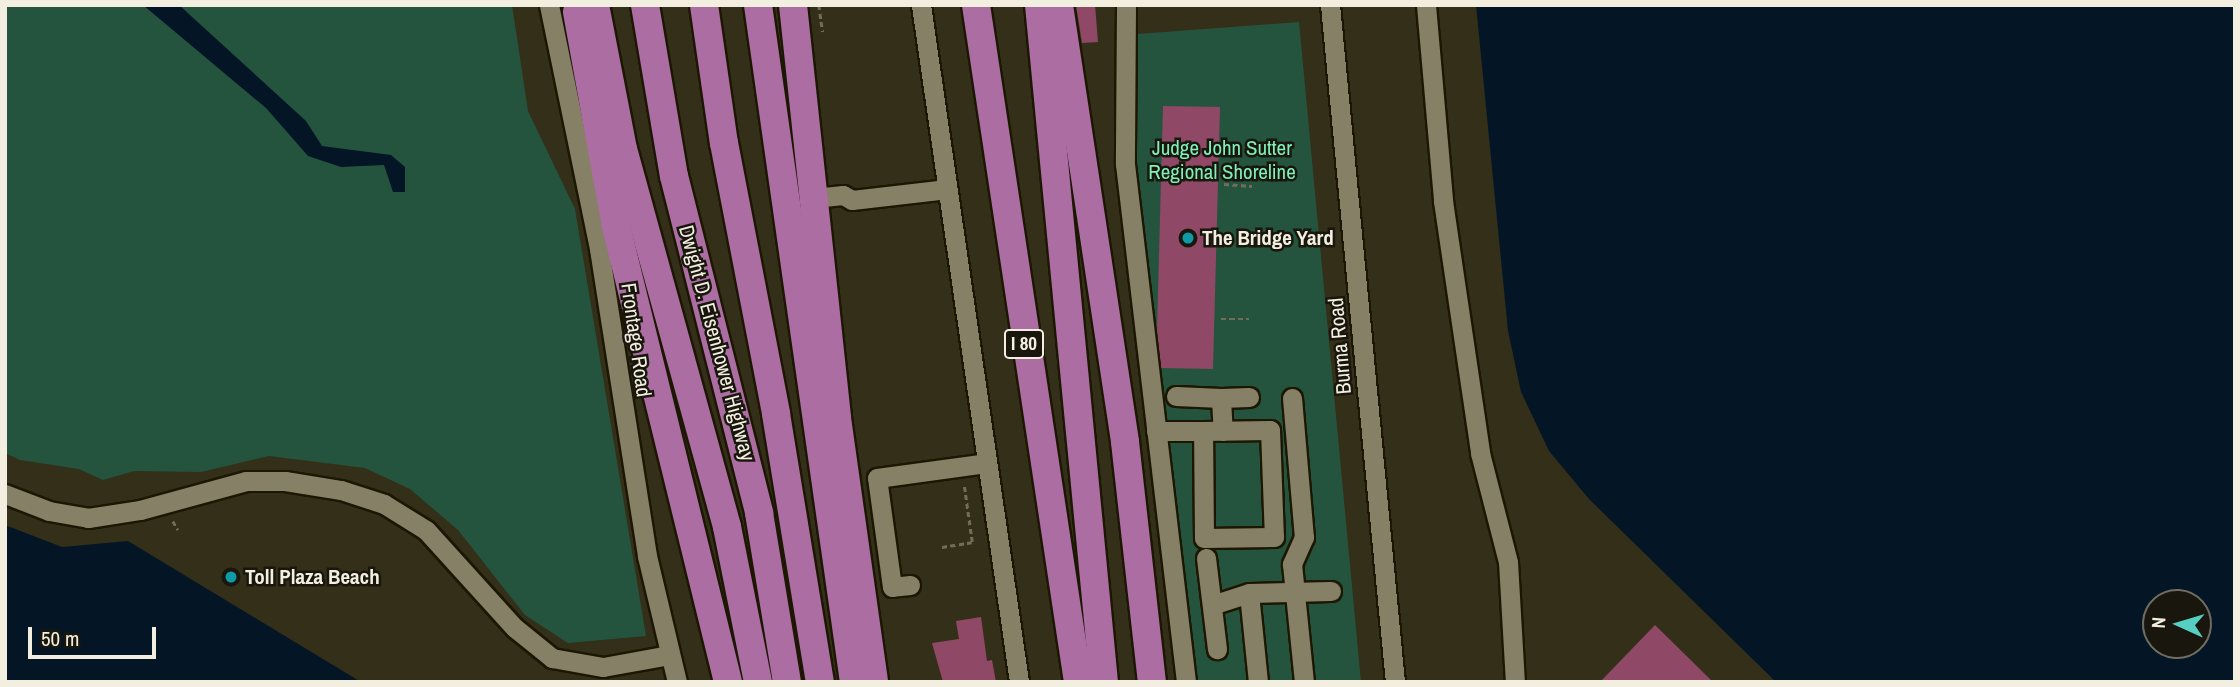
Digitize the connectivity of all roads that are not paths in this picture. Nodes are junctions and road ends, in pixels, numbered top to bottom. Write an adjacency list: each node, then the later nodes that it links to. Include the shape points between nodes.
1 (549, 5): 33 (street, Frontage Road, via 599,249 645,545)
2 (576, 5): 35 (highway, via 615,226)
3 (595, 5): 36 (highway, via 623,149 727,527)
4 (645, 5): 37 (highway, Dwight D. Eisenhower Highway, via 672,164 754,488)
5 (704, 5): 38 (highway, Dwight D. Eisenhower Highway, via 724,143 772,389)
6 (758, 5): 39 (highway)
7 (793, 5): 16 (highway)
8 (921, 5): 15 (street)
9 (976, 5): 42 (highway, I 80)
10 (1039, 5): 43 (highway)
11 (1059, 5): 44 (highway, via 1125,442)
12 (1126, 5): 21 (street, via 1125,164)
13 (1330, 5): 48 (street, Burma Road)
14 (1426, 5): 49 (street, via 1443,201 1480,453 1508,562)
15 (947, 189): 16 (street, via 852,200 843,195); 24 (street)
16 (814, 198): 40 (highway, via 837,418)
17 (1176, 396): 19 (street)
18 (1249, 397): 19 (street)
19 (1220, 398): 23 (street)
20 (1292, 398): 29 (street, via 1304,537 1292,564)
21 (1156, 431): 22 (street); 45 (street)
22 (1203, 431): 23 (street); 23 (street, via 1204,538 1274,537 1270,430)
23 (1223, 431)
24 (986, 463): 27 (street, via 877,478 892,587); 41 (street)
25 (5, 494): 33 (street, via 49,511 89,518 128,513 246,481 285,481 341,490 384,504 416,523 515,628 552,657 603,667)
26 (1206, 558): 31 (street)
27 (910, 585)
28 (1331, 591): 29 (street)
29 (1294, 592): 30 (street); 47 (street)
30 (1249, 593): 31 (street); 46 (street)
31 (1212, 605): 32 (street)
32 (1217, 649)
33 (670, 655): 34 (street, Frontage Road)
34 (677, 682)
35 (728, 682)
36 (758, 682)
37 (787, 682)
38 (820, 682)
39 (854, 682)
40 (874, 682)
41 (1019, 682)
42 (1079, 682)
43 (1104, 682)
44 (1152, 682)
45 (1186, 682)
46 (1258, 682)
47 (1304, 682)
48 (1395, 682)
49 (1514, 682)

